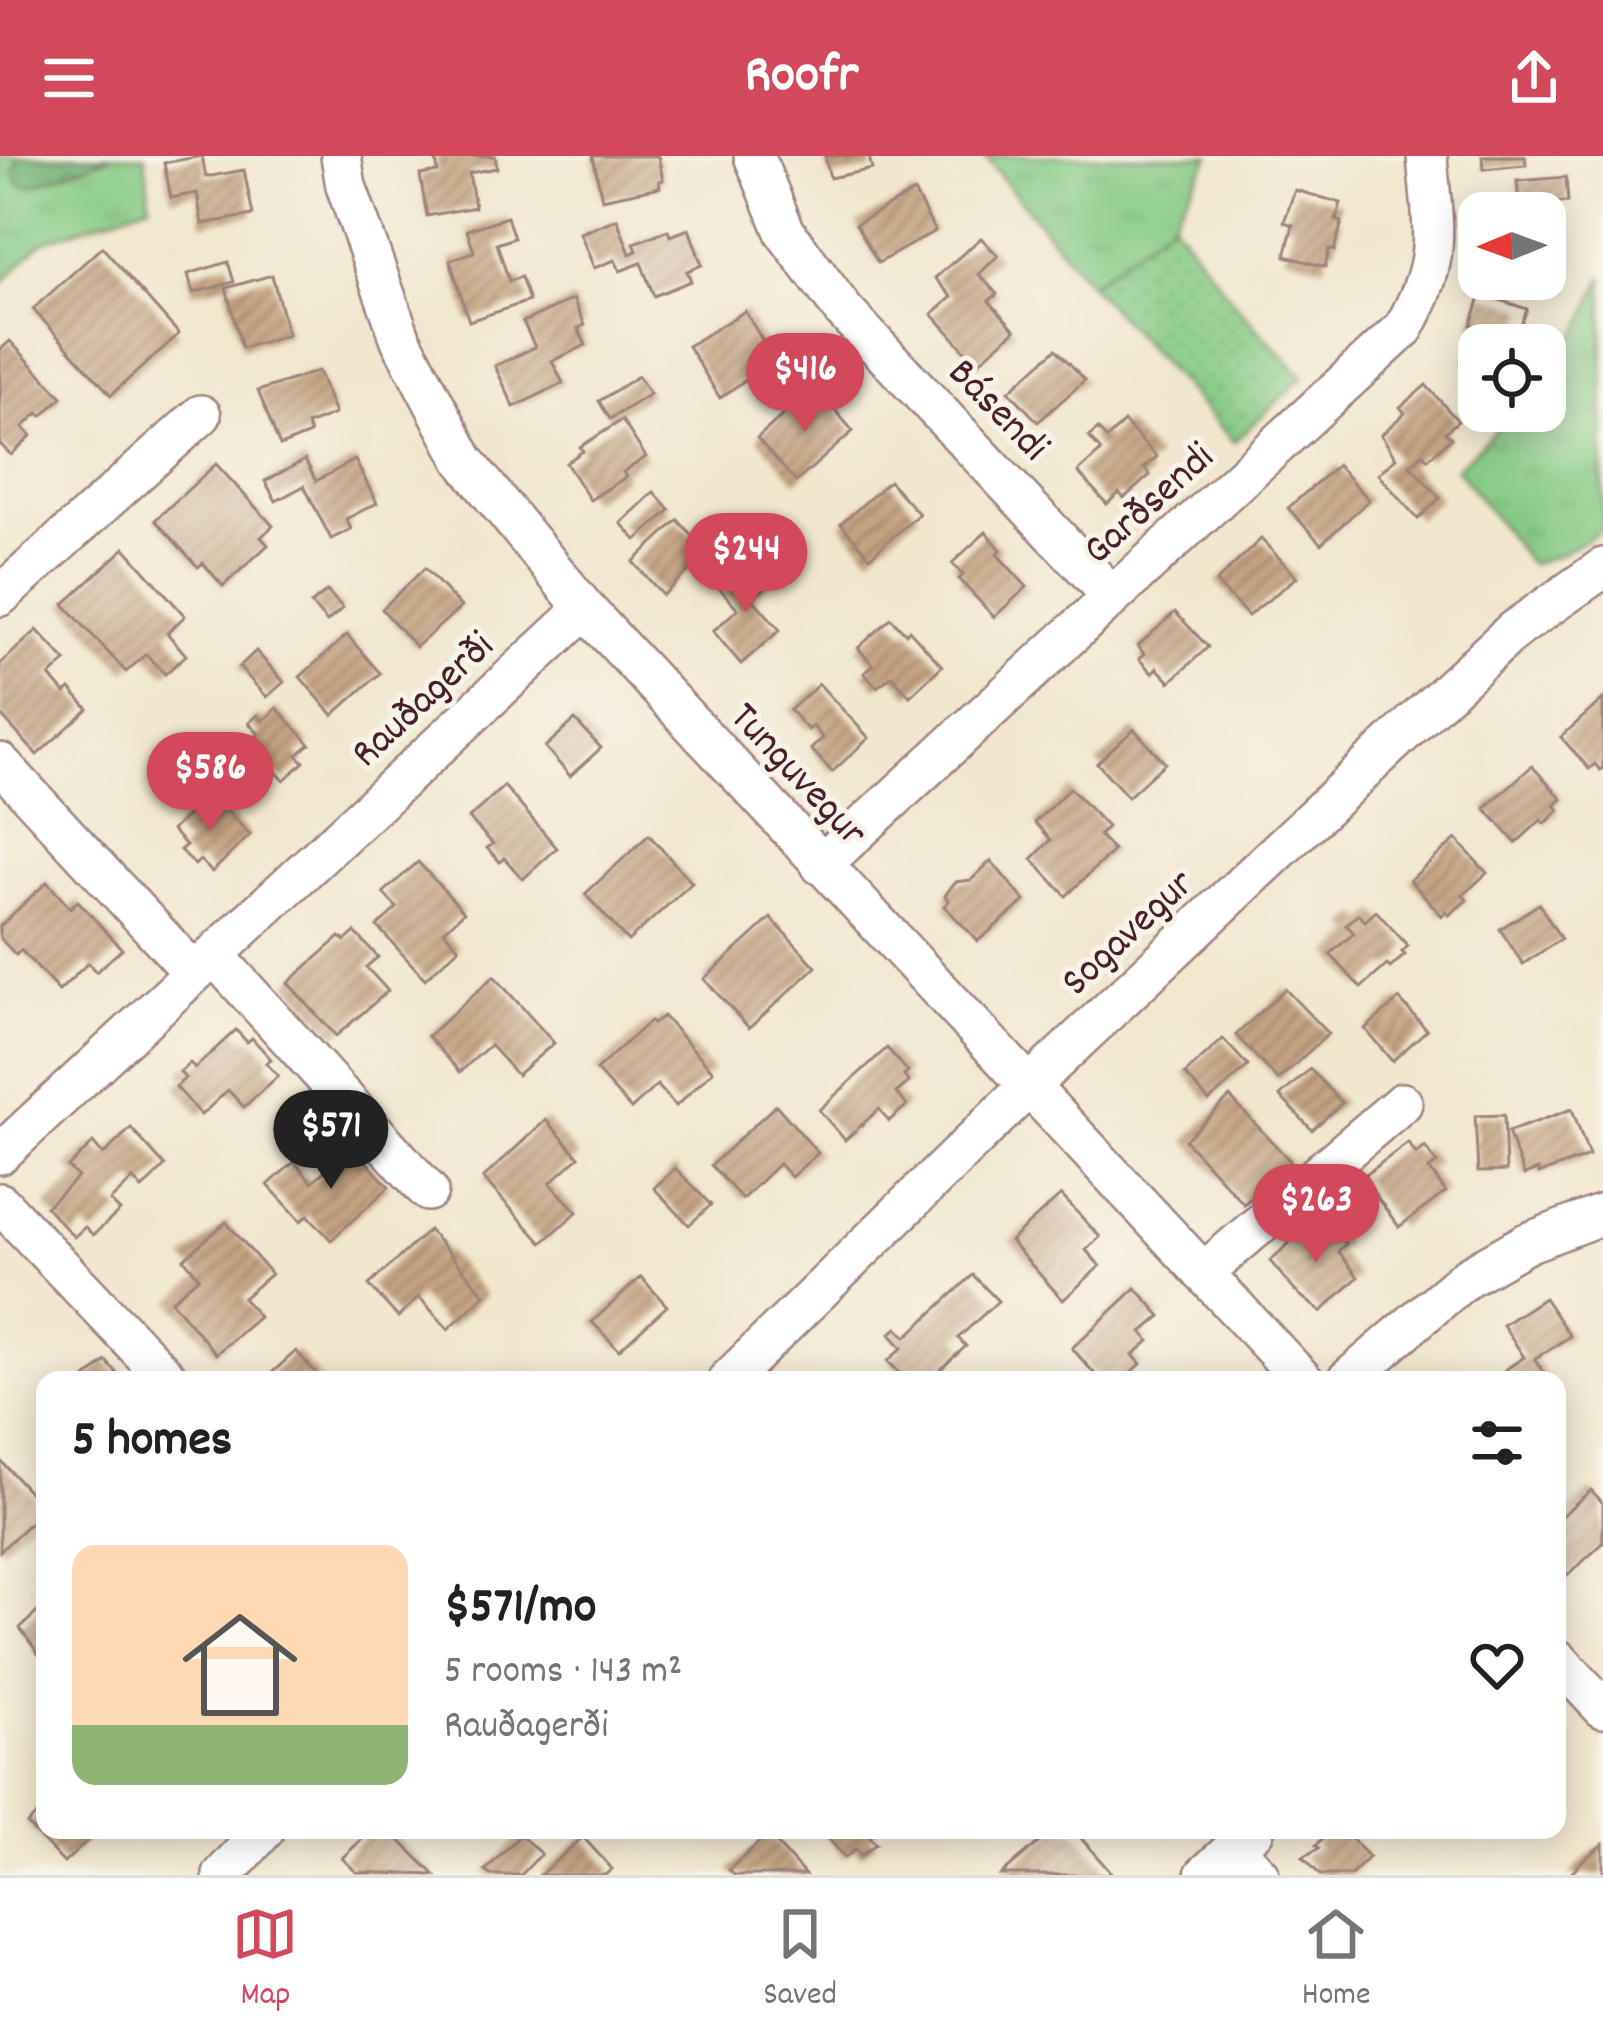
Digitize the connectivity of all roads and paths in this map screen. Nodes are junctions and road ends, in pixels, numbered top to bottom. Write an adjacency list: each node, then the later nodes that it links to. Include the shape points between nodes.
1 (341, 156): 8 (street, Tunguvegur, via 401,340 434,406 464,460)
2 (754, 156): 7 (street, Básendi, via 785,232 842,310)
3 (1427, 156): 7 (street, Garðsendi, via 1435,249 1404,328)
4 (201, 415): 6 (street)
5 (1603, 568): 12 (street, Sogavegur, via 1513,632)
6 (0, 596)
7 (1112, 596): 10 (street, Garðsendi)
8 (585, 609): 10 (street, Tunguvegur); 11 (street, Rauðagerði)
9 (0, 763): 11 (street)
10 (820, 865): 12 (street, Tunguvegur)
11 (204, 964): 14 (street, Rauðagerði); 15 (street)
12 (1029, 1086): 18 (street, Tunguvegur); 20 (street, Sogavegur)
13 (1402, 1103): 18 (street)
14 (0, 1154)
15 (428, 1191)
16 (0, 1203): 19 (street)
17 (1603, 1214): 22 (street, via 1467,1277)
18 (1203, 1273): 21 (street, Tunguvegur)
19 (160, 1371)
20 (737, 1371)
21 (1295, 1371)
22 (1357, 1371)
23 (1566, 1669): 24 (street)
24 (1603, 1708)
25 (256, 1839): 26 (street)
26 (223, 1875)

